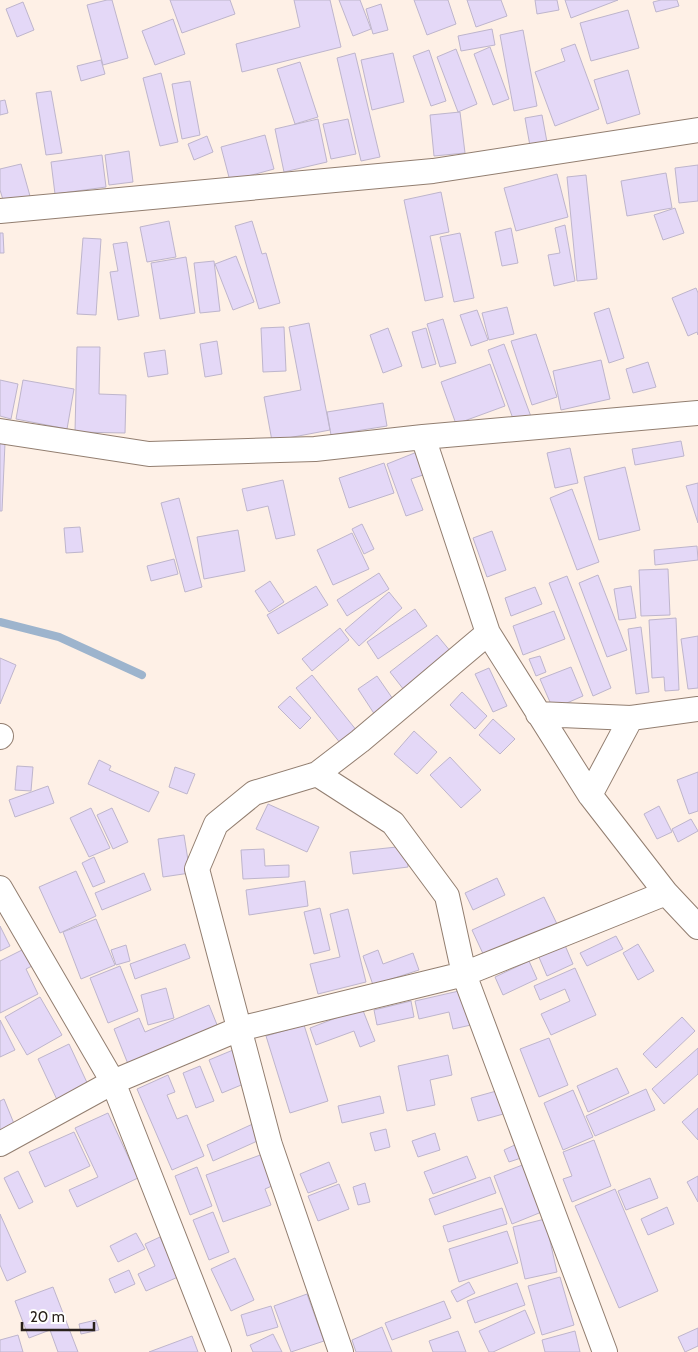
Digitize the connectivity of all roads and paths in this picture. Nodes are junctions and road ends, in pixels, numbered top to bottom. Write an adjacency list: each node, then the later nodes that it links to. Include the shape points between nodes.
1 (698, 130): 2 (street, via 432,171)
2 (0, 211)
3 (698, 413): 5 (street)
4 (0, 431): 5 (street, via 149,454 315,449)
5 (423, 437): 6 (street)
6 (488, 632): 8 (street); 10 (street)
7 (698, 709): 9 (street)
8 (538, 714): 9 (street); 11 (street)
9 (632, 718): 11 (street)
10 (317, 774): 15 (street, via 393,823 447,896); 16 (street, via 254,793 216,824 197,869)
11 (590, 795): 13 (street)
12 (0, 888): 17 (street)
13 (666, 894): 14 (street); 15 (street)
14 (698, 927)
15 (464, 974): 16 (street); 21 (street)
16 (239, 1029): 17 (street); 20 (street, via 270,1145)
17 (112, 1082): 18 (street); 19 (street)
18 (0, 1144)
19 (220, 1352)
20 (341, 1352)
21 (605, 1352)

